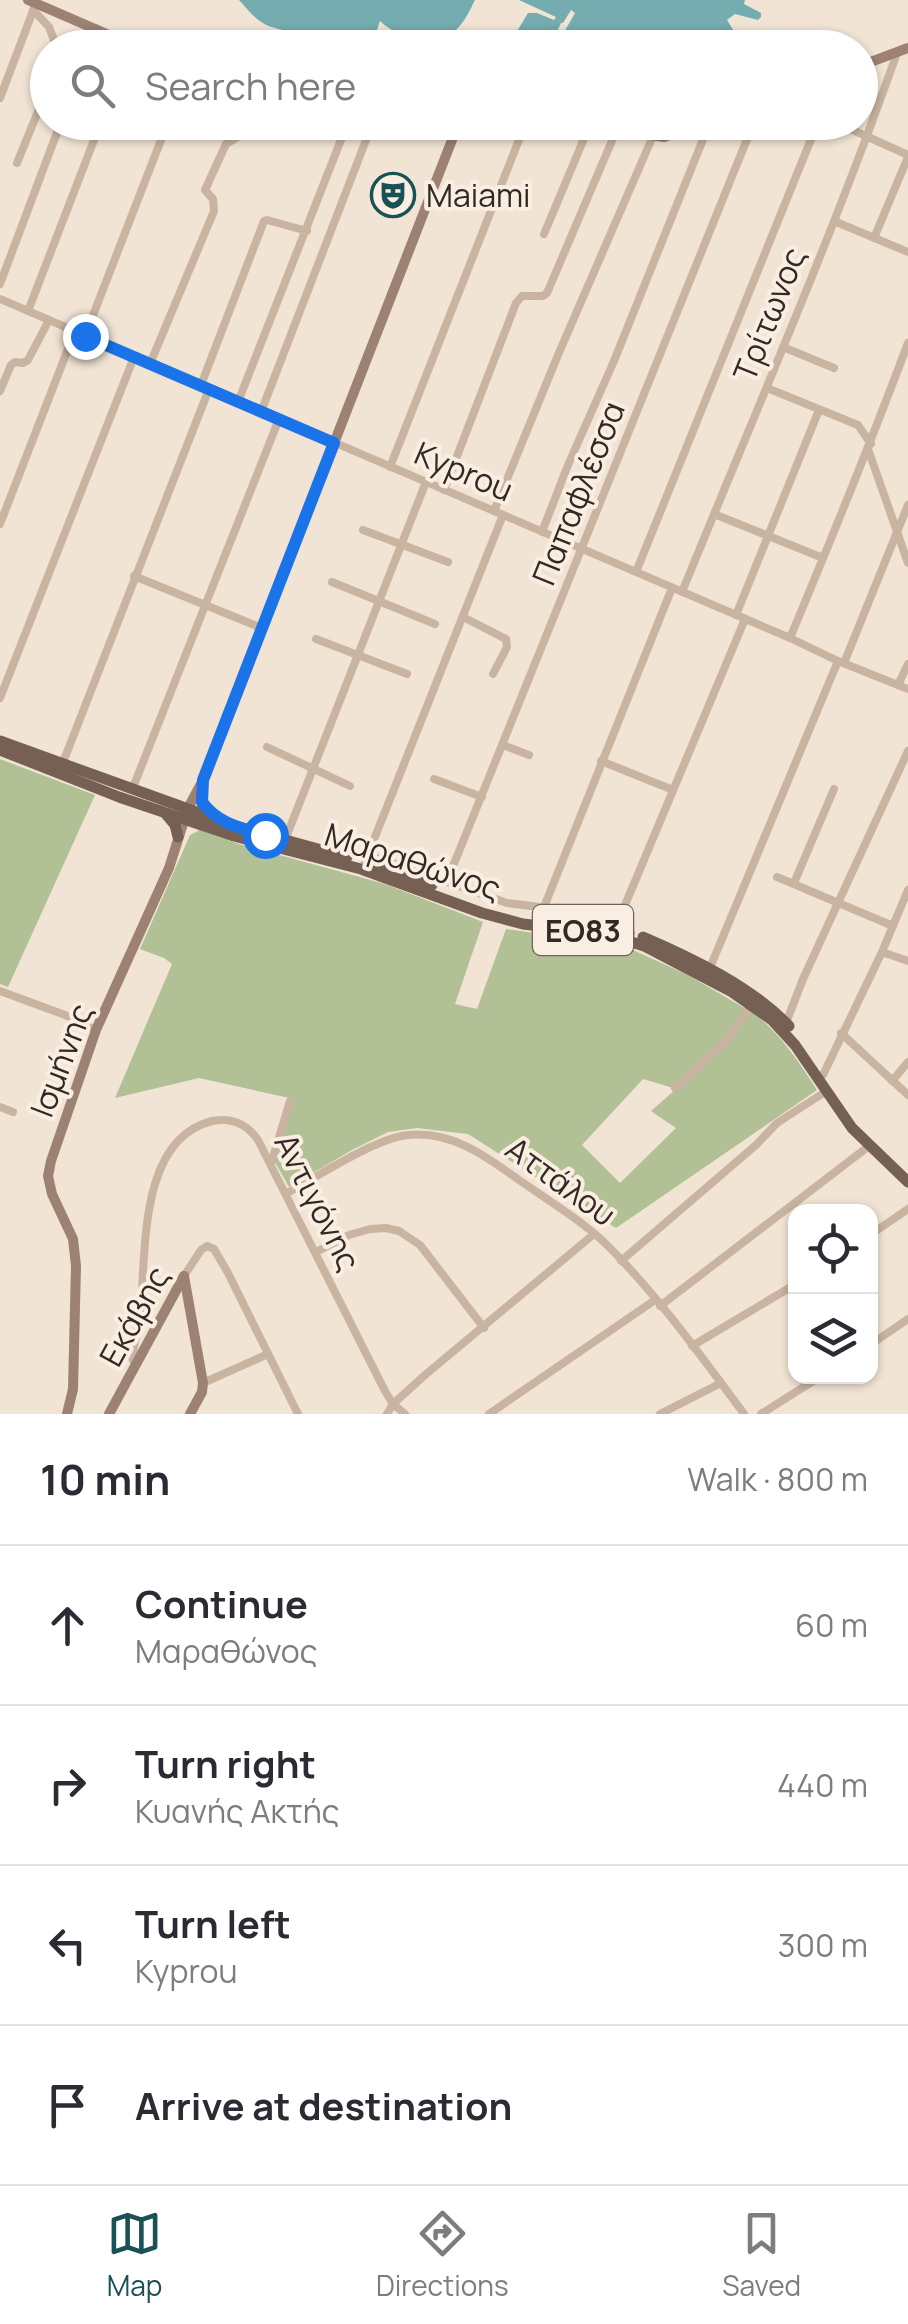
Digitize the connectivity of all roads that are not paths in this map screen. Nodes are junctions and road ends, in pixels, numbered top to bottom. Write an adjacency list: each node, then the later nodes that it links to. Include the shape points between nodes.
1 (32, 4): 2 (street); 3 (street); 7 (street)
2 (96, 28): 4 (street)
3 (50, 30)
4 (100, 30)
5 (902, 51): 6 (street); 8 (street, Τρίτωνος)
6 (878, 60)
7 (0, 98)
8 (878, 111)
9 (30, 131): 27 (street)
10 (54, 140): 33 (street)
11 (94, 140): 35 (street)
12 (161, 140): 38 (street)
13 (232, 140): 42 (street, via 205,190 214,198 214,211)
14 (341, 140): 29 (street)
15 (366, 140): 49 (street)
16 (452, 140): 53 (street, Ισμήνης)
17 (519, 140): 55 (street)
18 (583, 140): 30 (street)
19 (612, 140): 57 (street, via 547,292 516,303)
20 (652, 140): 59 (street)
21 (701, 140): 63 (street)
22 (747, 140): 67 (street, Παπαφλέσσα)
23 (811, 140): 71 (street)
24 (866, 140): 28 (street, Τρίτωνος)
25 (876, 140): 26 (street)
26 (908, 156): 31 (street)
27 (17, 163)
28 (834, 221): 31 (street); 40 (street, Τρίτωνος)
29 (307, 231): 44 (street, via 264,221); 47 (street)
30 (544, 234)
31 (874, 238): 32 (street)
32 (908, 252)
33 (0, 284)
34 (0, 299): 35 (street, Kyprou)
35 (28, 312): 36 (street, Kyprou)
36 (49, 320): 37 (street, Kyprou); 46 (street, via 28,360 11,365)
37 (75, 332): 38 (street, Kyprou); 61 (street)
38 (85, 336): 41 (street, Kyprou)
39 (908, 342): 51 (street)
40 (782, 347): 43 (street); 45 (street, Τρίτωνος)
41 (134, 357): 42 (street, Kyprou); 90 (street)
42 (150, 364): 44 (street, Kyprou)
43 (834, 368)
44 (205, 387): 47 (street, Kyprou); 72 (street)
45 (767, 388): 48 (street); 60 (street, Τρίτωνος)
46 (0, 392)
47 (238, 402): 49 (street, Kyprou)
48 (819, 410): 52 (street); 65 (street)
49 (261, 412): 50 (street, Kyprou)
50 (279, 419): 53 (street, Kyprou); 77 (street)
51 (878, 420): 52 (street); 54 (street)
52 (858, 425): 54 (street)
53 (334, 443): 55 (street, Kyprou); 81 (street, Ισμήνης)
54 (869, 447): 64 (street); 68 (street)
55 (390, 467): 56 (street, Kyprou)
56 (426, 482): 57 (street, Kyprou); 66 (street)
57 (444, 490): 59 (street, Kyprou)
58 (908, 506): 64 (street)
59 (498, 513): 63 (street, Kyprou); 78 (street)
60 (714, 514): 65 (street); 75 (street, Τρίτωνος)
61 (0, 524)
62 (362, 530): 66 (street)
63 (542, 532): 67 (street, Kyprou)
64 (897, 534): 70 (street); 85 (street)
65 (769, 536): 68 (street); 79 (street)
66 (402, 544): 69 (street); 76 (street)
67 (582, 549): 71 (street, Kyprou); 92 (street, Παπαφλέσσα)
68 (823, 558): 82 (street)
69 (448, 562)
70 (908, 562)
71 (636, 572): 74 (street, Kyprou)
72 (134, 576): 77 (street); 98 (street)
73 (332, 582): 76 (street)
74 (672, 588): 75 (street, Kyprou); 97 (street)
75 (682, 592): 79 (street, Kyprou)
76 (380, 601): 80 (street); 84 (street)
77 (206, 606): 81 (street); 104 (street)
78 (463, 617): 88 (street, via 506,639); 112 (street)
79 (741, 617): 82 (street, Kyprou); 105 (street)
80 (435, 624)
81 (262, 628): 101 (street, Ισμήνης)
82 (790, 638): 85 (street, Kyprou)
83 (316, 639): 84 (street)
84 (358, 656): 87 (street); 99 (street)
85 (841, 662): 89 (street, Kyprou); 125 (street)
86 (908, 664): 89 (street)
87 (406, 674)
88 (493, 674)
89 (903, 687)
90 (0, 698)
91 (0, 742): 98 (main road, Μαραθώνος / ΕΟ83)
92 (503, 744): 96 (street); 106 (street, Παπαφλέσσα)
93 (267, 747): 99 (street)
94 (0, 750): 107 (main road, Μαραθώνος / ΕΟ83)
95 (908, 751): 117 (street)
96 (529, 755)
97 (601, 762): 105 (street); 118 (street)
98 (62, 765): 104 (main road, Μαραθώνος / ΕΟ83)
99 (314, 769): 102 (street); 110 (street)
100 (434, 779): 106 (street)
101 (203, 786): 108 (street, Ισμήνης); 109 (main road, via 202,802)
102 (350, 786)
103 (834, 789): 115 (street)
104 (132, 790): 108 (main road, Μαραθώνος / ΕΟ83)
105 (673, 790): 120 (street)
106 (482, 797): 114 (street, Παπαφλέσσα)
107 (163, 811): 108 (main road, Μαραθώνος / ΕΟ83); 111 (main road, via 175,825)
108 (190, 814): 109 (main road, Μαραθώνος / ΕΟ83); 111 (street, Ισμήνης); 127 (main road, Μαραθώνος / ΕΟ83, via 234,836 361,869 495,917 626,939)
109 (219, 820): 110 (main road, Μαραθώνος / ΕΟ83)
110 (285, 840): 112 (main road, Μαραθώνος / ΕΟ83)
111 (177, 843): 129 (street, Ισμήνης)
112 (365, 862): 114 (street, via 385,860); 122 (main road, Μαραθώνος / ΕΟ83, via 497,910)
113 (777, 876): 115 (street)
114 (447, 881): 118 (street, via 506,903)
115 (794, 883): 117 (street)
116 (908, 890): 119 (street)
117 (839, 903): 121 (street); 128 (street)
118 (544, 907): 120 (street)
119 (903, 914): 121 (street)
120 (620, 917): 122 (street)
121 (893, 926): 123 (street)
122 (631, 933): 125 (main road, Μαραθώνος / ΕΟ83)
123 (882, 952): 124 (street); 130 (street)
124 (908, 961)
125 (709, 970): 128 (main road, Μαραθώνος / ΕΟ83)
126 (0, 991): 129 (street)
127 (752, 1005): 134 (street, via 726,1041); 135 (main road, Μαραθώνος / ΕΟ83, via 786,1035)
128 (786, 1023): 132 (main road, Μαραθώνος / ΕΟ83)
129 (96, 1030): 163 (street, Ισμήνης, via 48,1176 73,1239 76,1266)
130 (841, 1034): 132 (street); 133 (street)
131 (908, 1062): 133 (street)
132 (823, 1075): 142 (main road, Μαραθώνος / ΕΟ83, via 858,1124)
133 (892, 1081): 136 (street)
134 (674, 1088)
135 (825, 1092): 140 (main road, Μαραθώνος / ΕΟ83); 149 (street, via 777,1123)
136 (908, 1094)
137 (290, 1101): 141 (street)
138 (0, 1107): 139 (street)
139 (13, 1112)
140 (869, 1146): 143 (main road, Μαραθώνος / ΕΟ83); 152 (street)
141 (271, 1164): 144 (street, Αντιγόνης); 158 (street, Αντιγόνης, via 253,1132 231,1120 197,1128 164,1160 150,1207)
142 (908, 1172)
143 (908, 1182)
144 (286, 1194): 147 (street, Αττάλου, via 392,1138 437,1136 480,1153); 148 (street, Αντιγόνης)
145 (908, 1209): 146 (street)
146 (878, 1230)
147 (594, 1234): 149 (street, Αττάλου); 154 (street)
148 (316, 1252): 154 (street, via 370,1229 400,1231 420,1245); 162 (street, Αντιγόνης)
149 (621, 1261): 152 (street, Αττάλου)
150 (184, 1276): 157 (street, Εκάβης, via 201,1250 214,1248); 158 (street, Εκάβης); 159 (street)
151 (788, 1289): 156 (street)
152 (658, 1303): 156 (street, Αττάλου); 169 (street)
153 (908, 1319): 155 (street)
154 (484, 1328): 162 (street)
155 (878, 1340)
156 (692, 1346): 160 (street, Αττάλου)
157 (268, 1354): 159 (street); 166 (street)
158 (135, 1364): 164 (street, Εκάβης)
159 (203, 1382): 165 (street)
160 (722, 1383): 170 (street); 171 (street, Αττάλου)
161 (808, 1384): 172 (street)
162 (394, 1404): 167 (street); 168 (street, Αντιγόνης)
163 (67, 1414)
164 (109, 1414)
165 (190, 1414)
166 (298, 1414)
167 (387, 1414)
168 (404, 1414)
169 (489, 1414)
170 (660, 1414)
171 (744, 1414)
172 (761, 1414)

